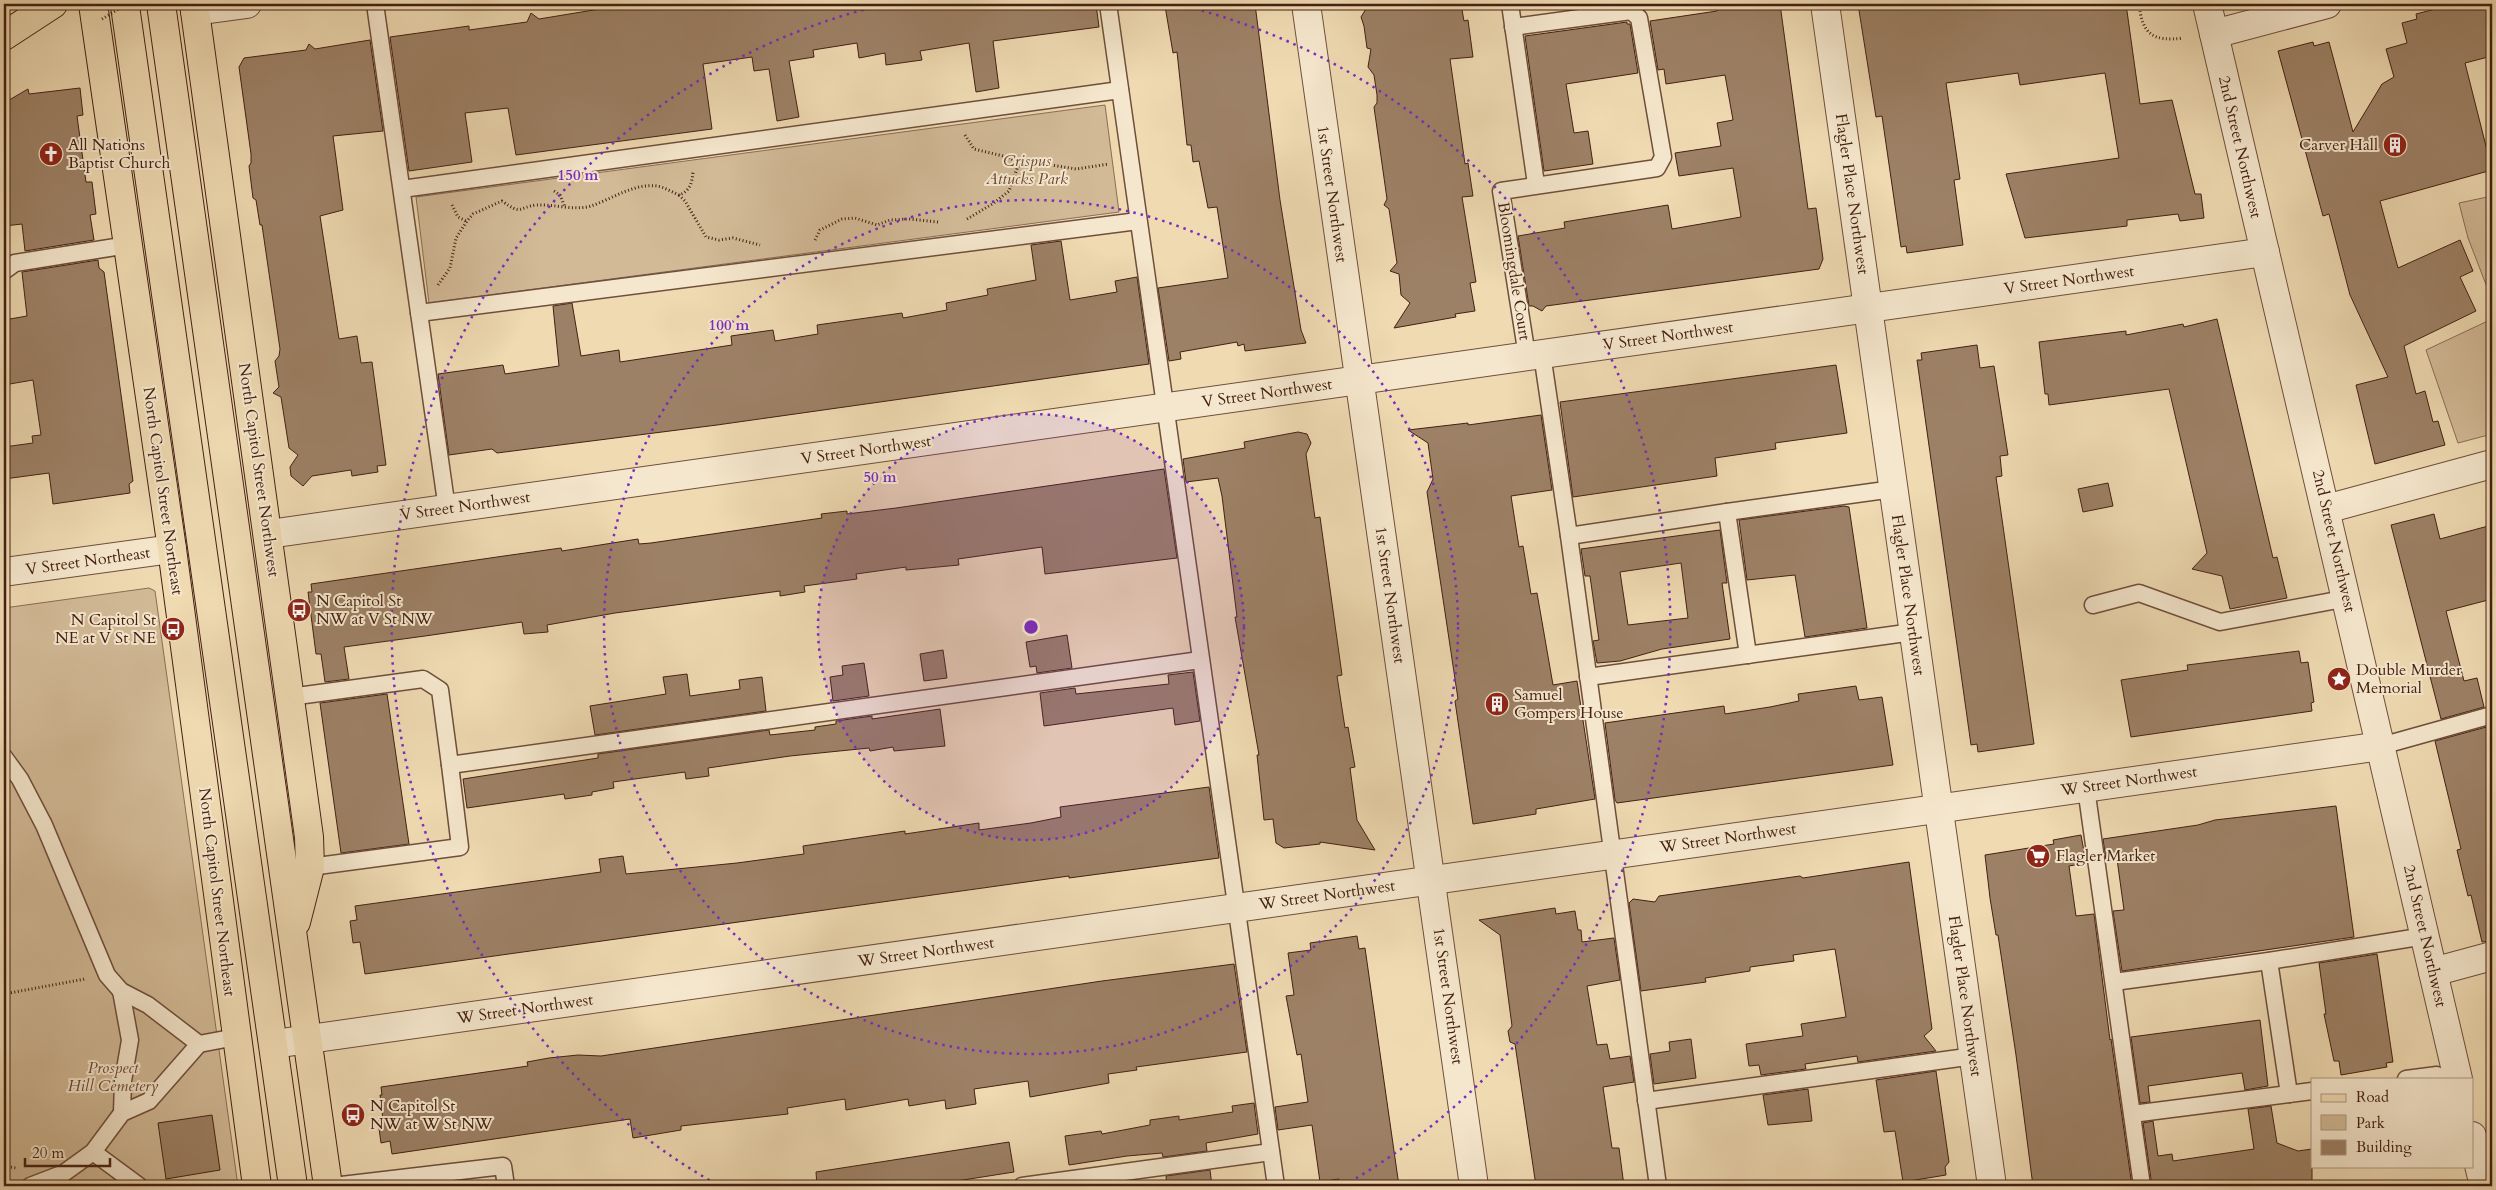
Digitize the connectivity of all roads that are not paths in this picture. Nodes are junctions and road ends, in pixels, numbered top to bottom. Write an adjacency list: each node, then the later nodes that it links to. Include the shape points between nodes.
1 (53, 4): 15 (main road)
2 (161, 4): 54 (main road, North Capitol Street Northwest)
3 (247, 4): 11 (street)
4 (375, 4): 18 (lane)
5 (1108, 4): 16 (lane)
6 (1306, 4): 26 (street, 1st Street Northwest)
7 (1510, 4): 13 (lane)
8 (1825, 4): 23 (street, Flagler Place Northwest)
9 (2207, 4): 14 (street, 2nd Street Northwest)
10 (2328, 4): 14 (street)
11 (195, 7): 33 (main road, North Capitol Street Northwest)
12 (112, 8): 20 (main road, North Capitol Street Northeast); 64 (main road, North Capitol Street Northeast)
13 (1514, 27): 17 (lane); 17 (lane, Bloomingdale Court, via 1631,11 1639,18 1663,157 1657,168)
14 (2214, 34): 21 (street, 2nd Street Northwest)
15 (4, 36)
16 (1120, 90): 18 (lane); 19 (lane)
17 (1536, 184): 25 (lane, Bloomingdale Court, via 1501,191)
18 (402, 189): 24 (lane)
19 (1138, 220): 24 (lane); 27 (lane)
20 (128, 245): 22 (lane, via 15,263); 35 (main road, North Capitol Street Northeast)
21 (2265, 252): 23 (street, V Street Northwest); 31 (street, 2nd Street Northwest)
22 (4, 271)
23 (1867, 308): 25 (street, V Street Northwest); 29 (street, Flagler Place Northwest)
24 (419, 314): 30 (lane)
25 (1534, 355): 26 (street, V Street Northwest); 34 (lane)
26 (1359, 380): 27 (street, V Street Northwest); 52 (street, 1st Street Northwest)
27 (1164, 407): 30 (street, V Street Northwest); 41 (lane)
28 (2492, 464): 31 (street)
29 (1893, 489): 32 (lane); 39 (street, Flagler Place Northwest)
30 (447, 509): 33 (street, V Street Northwest)
31 (2326, 509): 37 (street, 2nd Street Northwest)
32 (1727, 512): 34 (lane); 40 (lane)
33 (269, 534): 43 (main road, North Capitol Street Northwest)
34 (1569, 536): 42 (lane)
35 (172, 549): 36 (street, V Street Northeast); 61 (main road, North Capitol Street Northeast)
36 (4, 570)
37 (2348, 598): 38 (lane, via 2220,622 2139,593); 45 (street, 2nd Street Northwest)
38 (2093, 605)
39 (1913, 632): 40 (lane); 49 (street, Flagler Place Northwest)
40 (1748, 655): 42 (lane)
41 (1200, 660): 47 (lane); 53 (lane)
42 (1588, 677): 50 (lane)
43 (290, 697): 47 (lane, via 423,679 440,690); 51 (main road, North Capitol Street Northwest, via 309,837)
44 (2492, 715): 45 (lane)
45 (2381, 746): 48 (street, W Street Northwest); 55 (street, 2nd Street Northwest)
46 (4, 757): 60 (lane, via 20,778 44,825 108,975)
47 (450, 764): 51 (lane, via 460,847)
48 (2086, 788): 49 (street, W Street Northwest); 59 (lane)
49 (1938, 808): 50 (street, W Street Northwest); 65 (street, Flagler Place Northwest)
50 (1613, 855): 52 (street, W Street Northwest); 70 (lane)
51 (310, 867): 54 (main road, North Capitol Street Northwest)
52 (1432, 880): 53 (street, W Street Northwest); 85 (street, 1st Street Northwest)
53 (1235, 908): 62 (street, W Street Northwest); 75 (lane)
54 (292, 936): 62 (main road, North Capitol Street Northwest)
55 (2425, 936): 57 (lane); 58 (street, 2nd Street Northwest)
56 (2492, 956): 58 (street)
57 (2269, 961): 59 (lane); 69 (lane)
58 (2433, 972): 66 (street, 2nd Street Northwest)
59 (2114, 982): 72 (lane)
60 (121, 991): 63 (lane, via 148,1005); 71 (lane, via 130,1040)
61 (236, 1037): 63 (lane); 78 (main road, North Capitol Street Northeast)
62 (307, 1040): 64 (street, W Street Northwest); 80 (main road, North Capitol Street Northwest)
63 (199, 1044): 71 (lane, via 149,1101)
64 (274, 1044): 79 (main road, North Capitol Street Northeast)
65 (1974, 1056): 70 (lane); 87 (street, Flagler Place Northwest)
66 (2448, 1077): 67 (lane)
67 (2427, 1078)
68 (2311, 1091): 69 (lane)
69 (2289, 1094): 72 (lane)
70 (1646, 1101): 86 (lane)
71 (122, 1112): 74 (lane)
72 (2132, 1114): 88 (lane)
73 (2474, 1144): 89 (street)
74 (93, 1152): 76 (lane, via 64,1173); 77 (lane)
75 (1271, 1152): 83 (lane); 84 (lane)
76 (30, 1186)
77 (139, 1186)
78 (257, 1186)
79 (293, 1186)
80 (328, 1186)
81 (333, 1186): 82 (lane, via 503,1166)
82 (506, 1186)
83 (1022, 1186)
84 (1276, 1186)
85 (1474, 1186)
86 (1658, 1186)
87 (1992, 1186)
88 (2142, 1186)
89 (2484, 1186)

